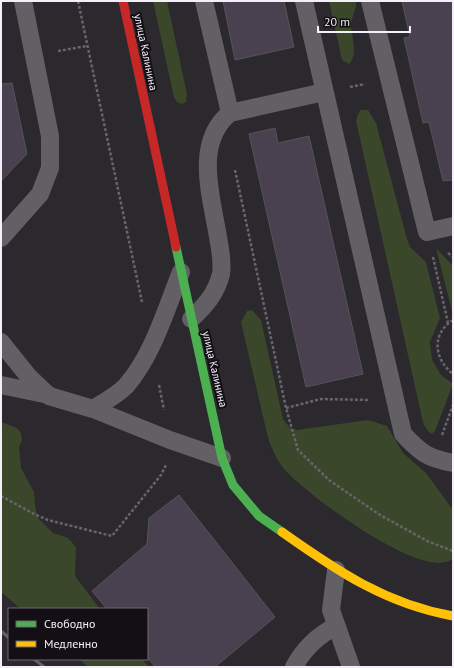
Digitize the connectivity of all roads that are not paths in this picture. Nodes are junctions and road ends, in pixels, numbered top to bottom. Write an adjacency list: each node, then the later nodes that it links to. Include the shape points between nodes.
1 (23, 1): 9 (lane, via 50,136 50,168 40,194)
2 (123, 1): 10 (main road, улица Калинина)
3 (204, 1): 7 (lane)
4 (304, 1): 6 (lane)
5 (370, 1): 8 (lane, via 427,232)
6 (324, 92): 7 (lane); 17 (lane, via 403,434 418,450 433,459)
7 (230, 113): 11 (lane, via 214,131 208,157 208,177 222,259 221,273 210,300)
8 (453, 226)
9 (1, 238)
10 (181, 272): 11 (main road, улица Калинина); 15 (lane, via 151,345 138,369 126,386)
11 (191, 319): 16 (main road, улица Калинина)
12 (1, 342): 14 (lane, via 29,377)
13 (1, 385): 14 (lane)
14 (49, 396): 15 (lane)
15 (93, 409): 16 (lane)
16 (222, 458): 18 (main road, улица Калинина, via 233,485 259,516)
17 (453, 463)
18 (336, 570): 19 (main road, улица Калинина, via 398,602); 20 (lane, via 331,610)
19 (453, 616)
20 (336, 626): 21 (lane, via 315,639); 22 (lane)
21 (294, 667)
22 (351, 667)

